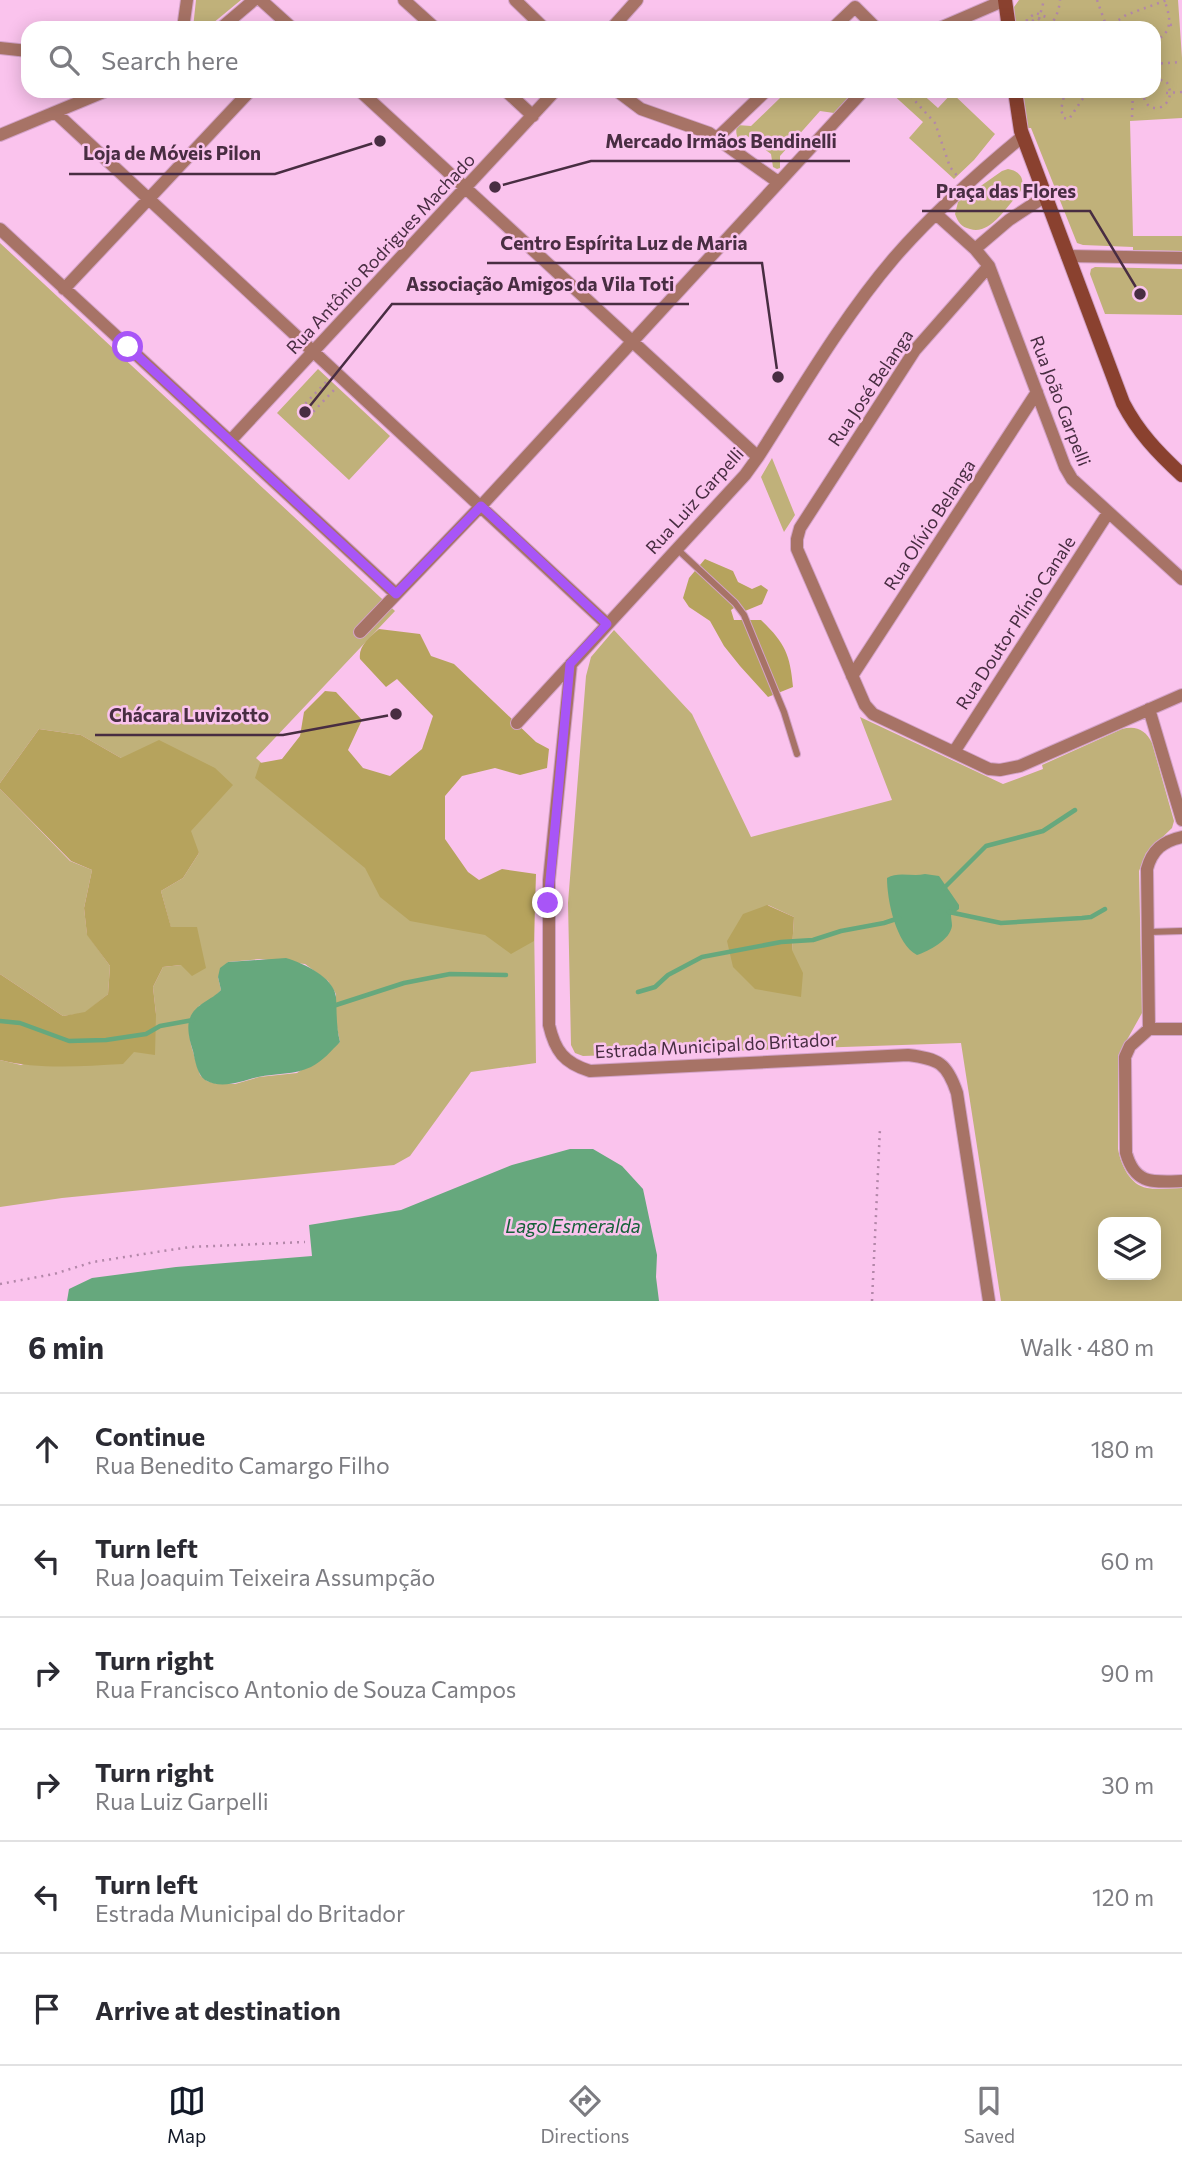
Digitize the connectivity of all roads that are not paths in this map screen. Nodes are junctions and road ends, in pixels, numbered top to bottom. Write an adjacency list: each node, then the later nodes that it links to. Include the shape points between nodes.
1 (187, 0): 9 (street)
2 (254, 0): 10 (street)
3 (261, 0): 11 (street)
4 (404, 0): 12 (street)
5 (516, 0): 13 (street)
6 (637, 0): 14 (street)
7 (1005, 0): 17 (street); 18 (street)
8 (853, 4): 15 (street); 16 (street)
9 (184, 21)
10 (228, 21)
11 (284, 21)
12 (427, 21)
13 (537, 21)
14 (618, 21)
15 (839, 21)
16 (869, 21)
17 (956, 21)
18 (1012, 21)
19 (0, 48): 20 (street)
20 (21, 50)
21 (90, 98): 30 (street)
22 (243, 98): 38 (street)
23 (368, 98): 36 (street)
24 (514, 98): 31 (street)
25 (549, 98): 31 (street, Rua Antônio Rodrigues Machado)
26 (627, 98): 34 (street)
27 (759, 98): 34 (street)
28 (856, 98): 35 (street)
29 (1016, 98): 33 (street)
30 (55, 113): 32 (street); 38 (street)
31 (533, 116): 36 (street, Rua Antônio Rodrigues Machado)
32 (0, 135)
33 (1023, 136): 37 (street); 39 (street, Rua Luiz Garpelli)
34 (716, 138): 35 (street)
35 (778, 182): 46 (street)
36 (466, 188): 46 (street); 47 (street, Rua Antônio Rodrigues Machado)
37 (1044, 197): 41 (street); 42 (street)
38 (149, 199): 45 (street); 47 (street)
39 (936, 214): 41 (street, Rua João Garpelli); 50 (street, Rua Luiz Garpelli, via 859,302)
40 (0, 229): 45 (street)
41 (975, 249): 44 (street, Rua João Garpelli)
42 (1067, 256): 43 (street); 51 (street, via 1123,403 1151,446)
43 (1182, 258)
44 (989, 266): 48 (street, Rua João Garpelli); 60 (street, Rua José Belanga, via 915,349 800,528 797,549)
45 (64, 289): 49 (street)
46 (632, 341): 50 (street); 52 (street)
47 (310, 357): 49 (street, Rua Antônio Rodrigues Machado); 52 (street)
48 (1037, 392): 53 (street, Rua João Garpelli, via 1065,467); 60 (street, Rua Olívio Belanga)
49 (231, 440): 56 (street)
50 (758, 457): 54 (street, Rua Luiz Garpelli)
51 (1182, 475)
52 (481, 506): 56 (street); 57 (street)
53 (1108, 513): 55 (street, Rua João Garpelli); 64 (street, Rua Doutor Plínio Canale)
54 (677, 549): 57 (street, Rua Luiz Garpelli); 65 (lane, via 744,615)
55 (1182, 579)
56 (396, 594): 58 (street)
57 (607, 624): 59 (street, Rua Luiz Garpelli)
58 (359, 632)
59 (570, 664): 63 (street, Rua Luiz Garpelli); 73 (street, Estrada Municipal do Britador, via 548,903 553,1043 562,1056 590,1071 908,1055 944,1065 957,1093)
60 (852, 676): 64 (street, via 873,715)
61 (1182, 695): 62 (street)
62 (1149, 709): 64 (street, via 1000,771); 66 (street)
63 (517, 723)
64 (954, 752)
65 (797, 754)
66 (1182, 820)
67 (1182, 837): 69 (street, via 1164,842 1149,860)
68 (1182, 931): 69 (lane)
69 (1148, 932): 71 (street)
70 (1182, 1029): 71 (street)
71 (1149, 1030): 72 (street, via 1130,1046 1125,1057 1126,1153 1130,1166 1144,1179)
72 (1182, 1181)
73 (989, 1301)

